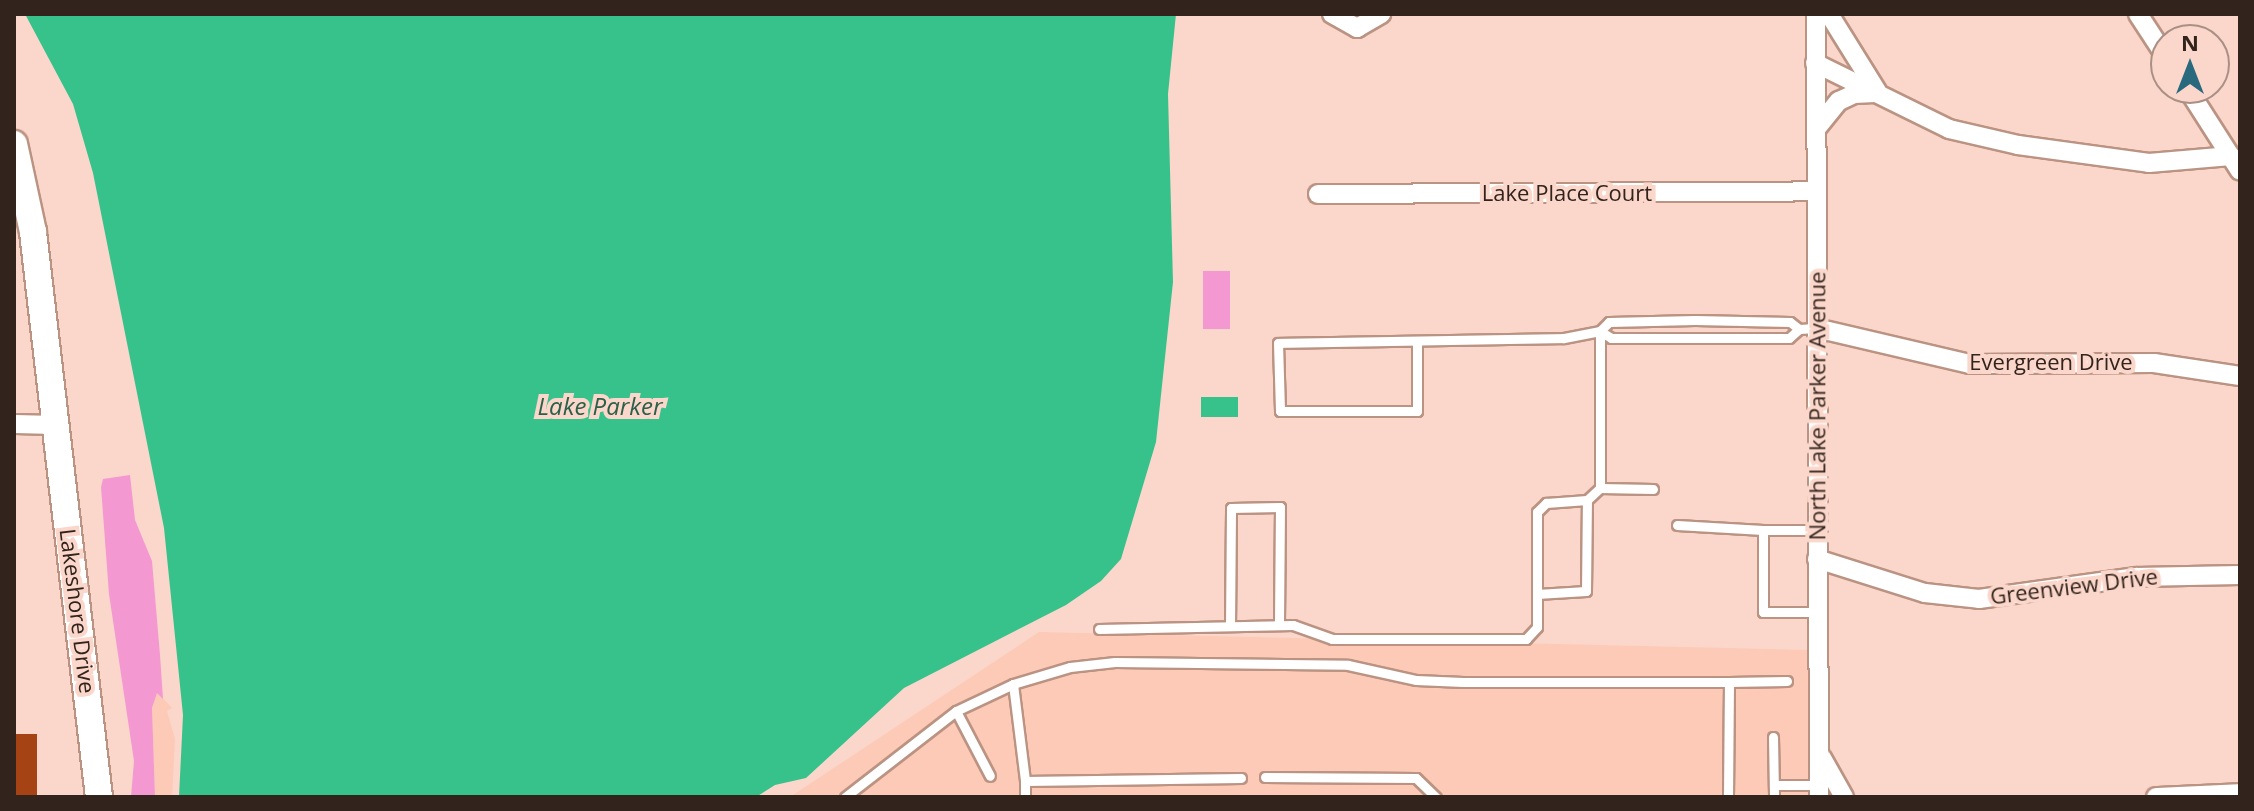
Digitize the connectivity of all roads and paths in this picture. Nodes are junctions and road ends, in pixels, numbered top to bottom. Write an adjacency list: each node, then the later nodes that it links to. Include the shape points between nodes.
1 (1332, 14): 2 (street, via 1357,28)
2 (1381, 14)
3 (1816, 14): 7 (street, North Lake Parker Avenue)
4 (1829, 14): 8 (street)
5 (2138, 14): 6 (street)
6 (2150, 32)
7 (1815, 63): 8 (street); 10 (street, North Lake Parker Avenue)
8 (1878, 94): 10 (street, via 1847,96); 12 (street, via 1949,129 2018,145 2149,163)
9 (2197, 104): 12 (street)
10 (1816, 129): 13 (street, North Lake Parker Avenue)
11 (17, 159): 20 (street, Lakeshore Drive)
12 (2235, 164)
13 (1817, 191): 14 (street, Lake Place Court); 15 (street, North Lake Parker Avenue)
14 (1318, 194)
15 (1807, 329): 16 (lane, via 1789,338 1611,338); 16 (lane, via 1790,322 1695,320 1609,322); 18 (street, Evergreen Drive, via 1970,364 2154,363); 26 (street, North Lake Parker Avenue)
16 (1600, 331): 17 (lane, via 1563,338); 21 (lane)
17 (1417, 341): 17 (lane, via 1278,343 1280,411 1417,411)
18 (2240, 376)
19 (14, 424): 20 (street)
20 (56, 425): 47 (street, Lakeshore Drive)
21 (1600, 488): 22 (lane); 23 (lane)
22 (1653, 489)
23 (1587, 500): 29 (lane, via 1546,503 1537,512); 29 (lane, via 1586,591)
24 (1677, 525): 25 (lane)
25 (1763, 530): 26 (lane); 30 (lane, via 1763,612)
26 (1817, 530): 27 (street, North Lake Parker Avenue)
27 (1817, 559): 28 (street, Greenview Drive, via 1925,593 1979,599 2136,577); 30 (street, North Lake Parker Avenue)
28 (2240, 575)
29 (1537, 594): 31 (lane, via 1537,627 1526,639 1332,639)
30 (1817, 612): 39 (street, North Lake Parker Avenue)
31 (1279, 625): 32 (lane); 32 (lane, via 1280,507 1231,508)
32 (1230, 626): 33 (lane)
33 (1099, 629)
34 (1787, 681): 35 (lane)
35 (1729, 682): 36 (lane, via 1463,682 1416,680 1348,665 1115,662 1070,667); 51 (lane)
36 (1013, 684): 37 (lane); 43 (lane)
37 (956, 711): 40 (lane); 48 (lane)
38 (1773, 737): 44 (lane)
39 (1818, 750): 45 (street, North Lake Parker Avenue); 53 (street)
40 (990, 776)
41 (1265, 777): 50 (lane, via 1416,778)
42 (1241, 778): 43 (lane)
43 (1025, 781): 49 (lane)
44 (1774, 785): 45 (lane); 52 (lane)
45 (1819, 791)
46 (2240, 793): 54 (street)
47 (99, 797)
48 (845, 797)
49 (1025, 797)
50 (1436, 797)
51 (1728, 797)
52 (1774, 797)
53 (1844, 797)
54 (2156, 797)

